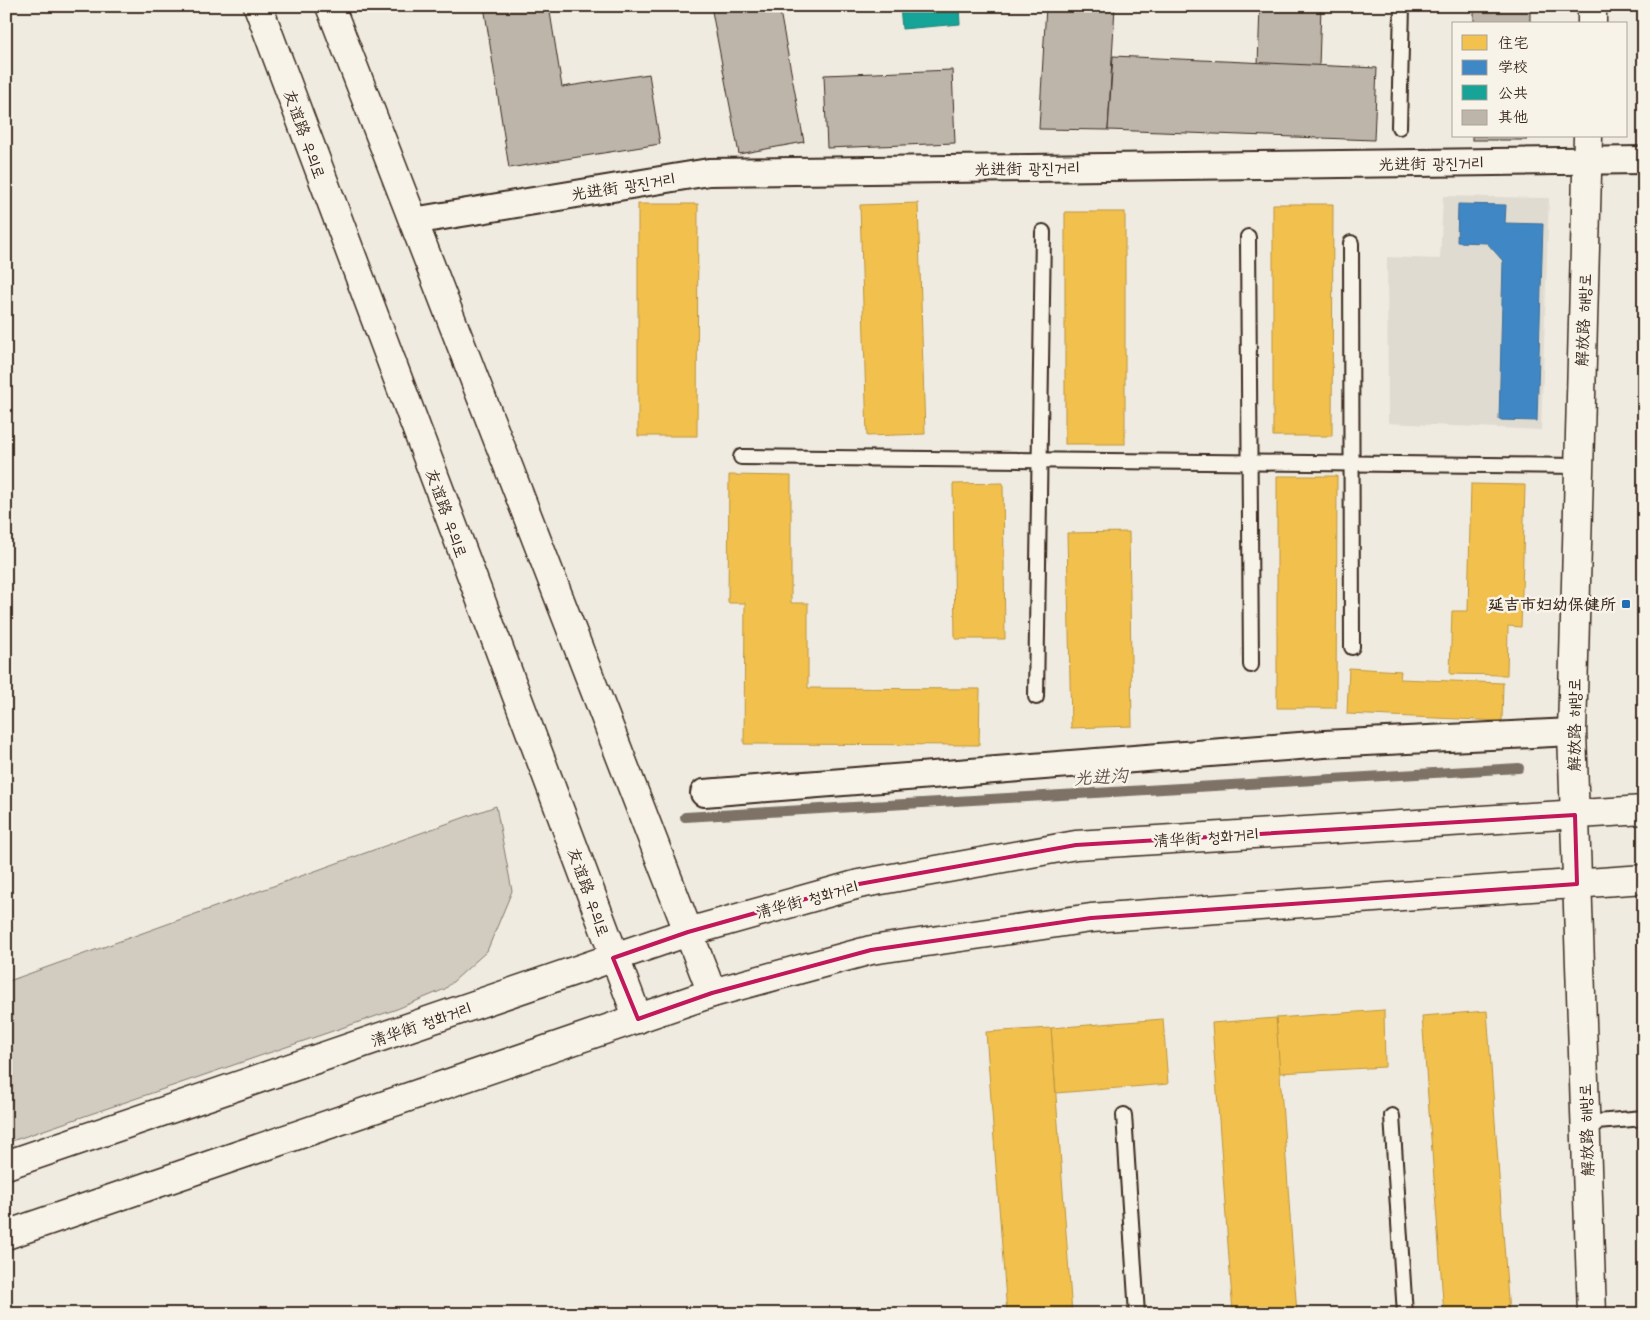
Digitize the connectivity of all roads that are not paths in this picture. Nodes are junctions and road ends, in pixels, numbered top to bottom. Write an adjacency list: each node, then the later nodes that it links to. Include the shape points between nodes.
1 (258, 6): 28 (main road, 友谊路 우의로)
2 (330, 6): 9 (main road)
3 (1402, 6): 6 (lane)
4 (1592, 6): 5 (main road)
5 (1592, 22)
6 (1400, 127)
7 (1588, 149): 8 (street, 光进街 광진거리); 9 (street, 光进街 광진거리, via 709,172); 17 (main road, 解放路 해방로)
8 (1644, 160)
9 (413, 221): 27 (main road)
10 (1043, 232): 14 (lane)
11 (1248, 237): 15 (lane)
12 (1351, 242): 16 (lane)
13 (741, 457): 14 (lane)
14 (1040, 460): 15 (lane); 20 (lane)
15 (1250, 462): 16 (lane); 19 (lane)
16 (1351, 463): 17 (lane); 18 (lane)
17 (1579, 466): 21 (main road, 解放路 해방로)
18 (1352, 647)
19 (1251, 665)
20 (1036, 697)
21 (1572, 732): 22 (street, via 1324,744); 24 (main road, 解放路 해방로)
22 (704, 793)
23 (1644, 810): 24 (main road, 清华街 청화거리)
24 (1575, 815): 26 (main road, 解放路 해방로); 27 (main road, 清华街 청화거리, via 1076,845 859,884)
25 (1644, 880): 26 (main road)
26 (1577, 884): 29 (main road, via 1091,918 871,950); 34 (main road, 解放路 해방로)
27 (688, 932): 28 (main road, 清华街 청화거리); 29 (main road)
28 (613, 958): 30 (main road, 友谊路 우의로); 35 (main road, 清华街 청화거리)
29 (712, 993): 30 (main road)
30 (638, 1019): 36 (main road)
31 (1124, 1115): 37 (lane)
32 (1392, 1116): 38 (lane)
33 (1644, 1118): 34 (lane)
34 (1585, 1123): 39 (main road, 解放路 해방로)
35 (6, 1165)
36 (6, 1236)
37 (1137, 1314)
38 (1405, 1314)
39 (1592, 1314)

